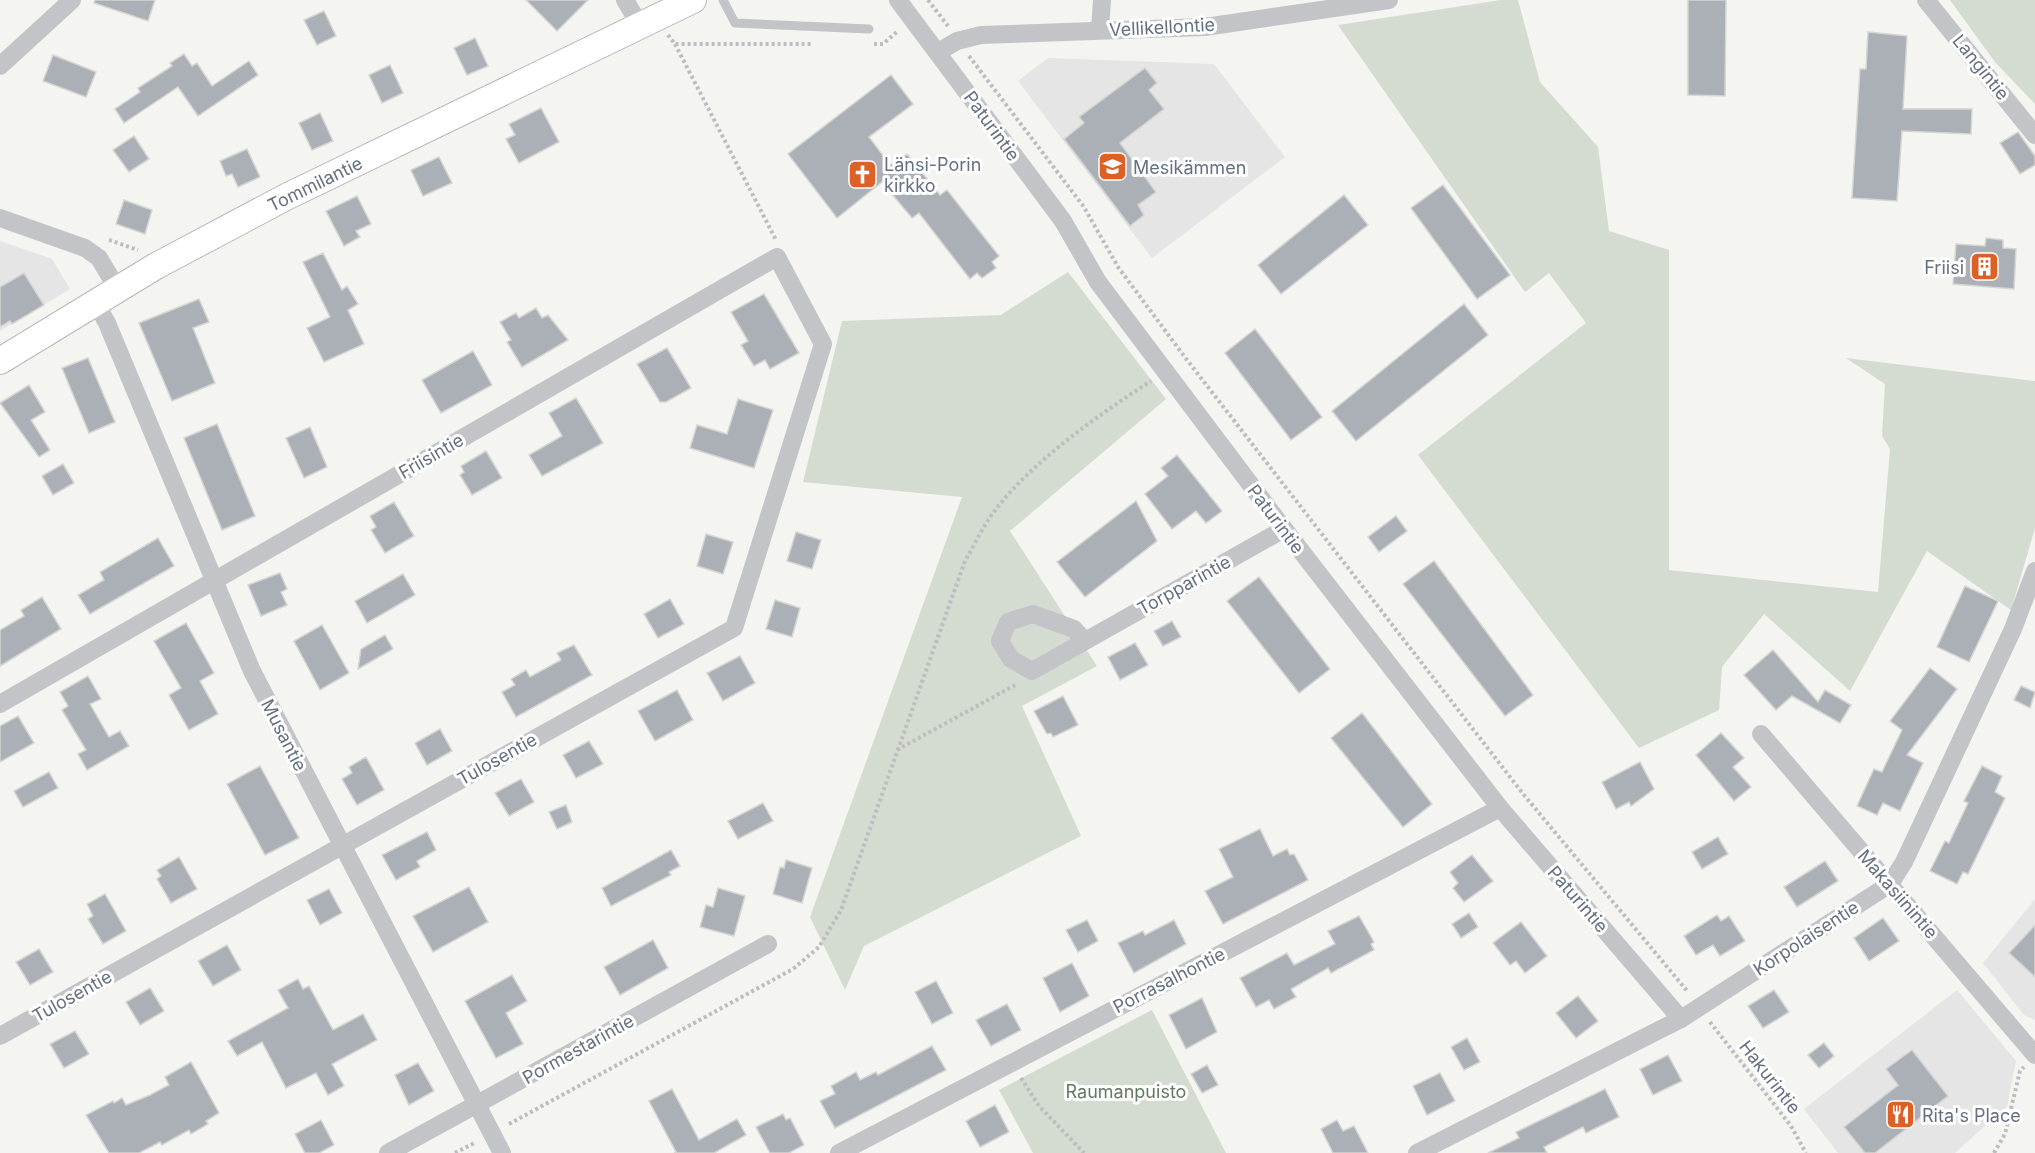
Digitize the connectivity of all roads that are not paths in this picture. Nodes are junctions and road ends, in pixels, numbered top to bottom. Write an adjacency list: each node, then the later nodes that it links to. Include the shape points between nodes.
1 (72, 0): 13 (street)
2 (625, 0): 9 (street)
3 (693, 0): 9 (main road, Tommilantie)
4 (723, 0): 10 (lane, via 735,23)
5 (898, 0): 12 (street, Paturintie)
6 (1102, 0): 11 (street)
7 (1389, 0): 11 (street, Vellikellontie, via 1205,27)
8 (1926, 0): 14 (street, Langintie)
9 (640, 27): 16 (main road, Tommilantie, via 286,197)
10 (869, 29)
11 (1100, 30): 12 (street, Vellikellontie, via 981,35 957,41)
12 (938, 52): 20 (street, Paturintie, via 1063,220 1098,282)
13 (0, 66)
14 (2035, 135)
15 (0, 218): 16 (street, via 85,248 99,258)
16 (118, 290): 17 (main road, Tommilantie)
17 (96, 303): 19 (main road, Tommilantie); 22 (street, Musantie)
18 (823, 344): 22 (street, Friisintie, via 777,257); 27 (street, Tulosentie, via 734,628)
19 (0, 361)
20 (1284, 529): 23 (street, Torpparintie); 26 (street, Paturintie)
21 (2035, 571): 28 (street, Korpolaisentie, via 2013,629 1904,862)
22 (214, 581): 24 (street, Friisintie); 27 (street, Musantie, via 252,671)
23 (1084, 641): 23 (street, Torpparintie, via 1032,670 1011,659 1000,641 1008,622 1033,614 1074,629)
24 (0, 704)
25 (1761, 734): 28 (street, Makasiinintie)
26 (1500, 808): 30 (street, Paturintie); 36 (street, Porrasalhontie)
27 (341, 845): 31 (street, Tulosentie); 33 (street, Musantie)
28 (1890, 884): 30 (street, Korpolaisentie, via 1705,1013); 32 (street, Makasiinintie)
29 (768, 944): 33 (street, Pormestarintie)
30 (1681, 1019): 37 (street, Korpolaisentie)
31 (0, 1036)
32 (2031, 1059)
33 (477, 1105): 34 (street, Pormestarintie); 35 (street, Musantie)
34 (388, 1153)
35 (502, 1153)
36 (839, 1153)
37 (1417, 1153)

